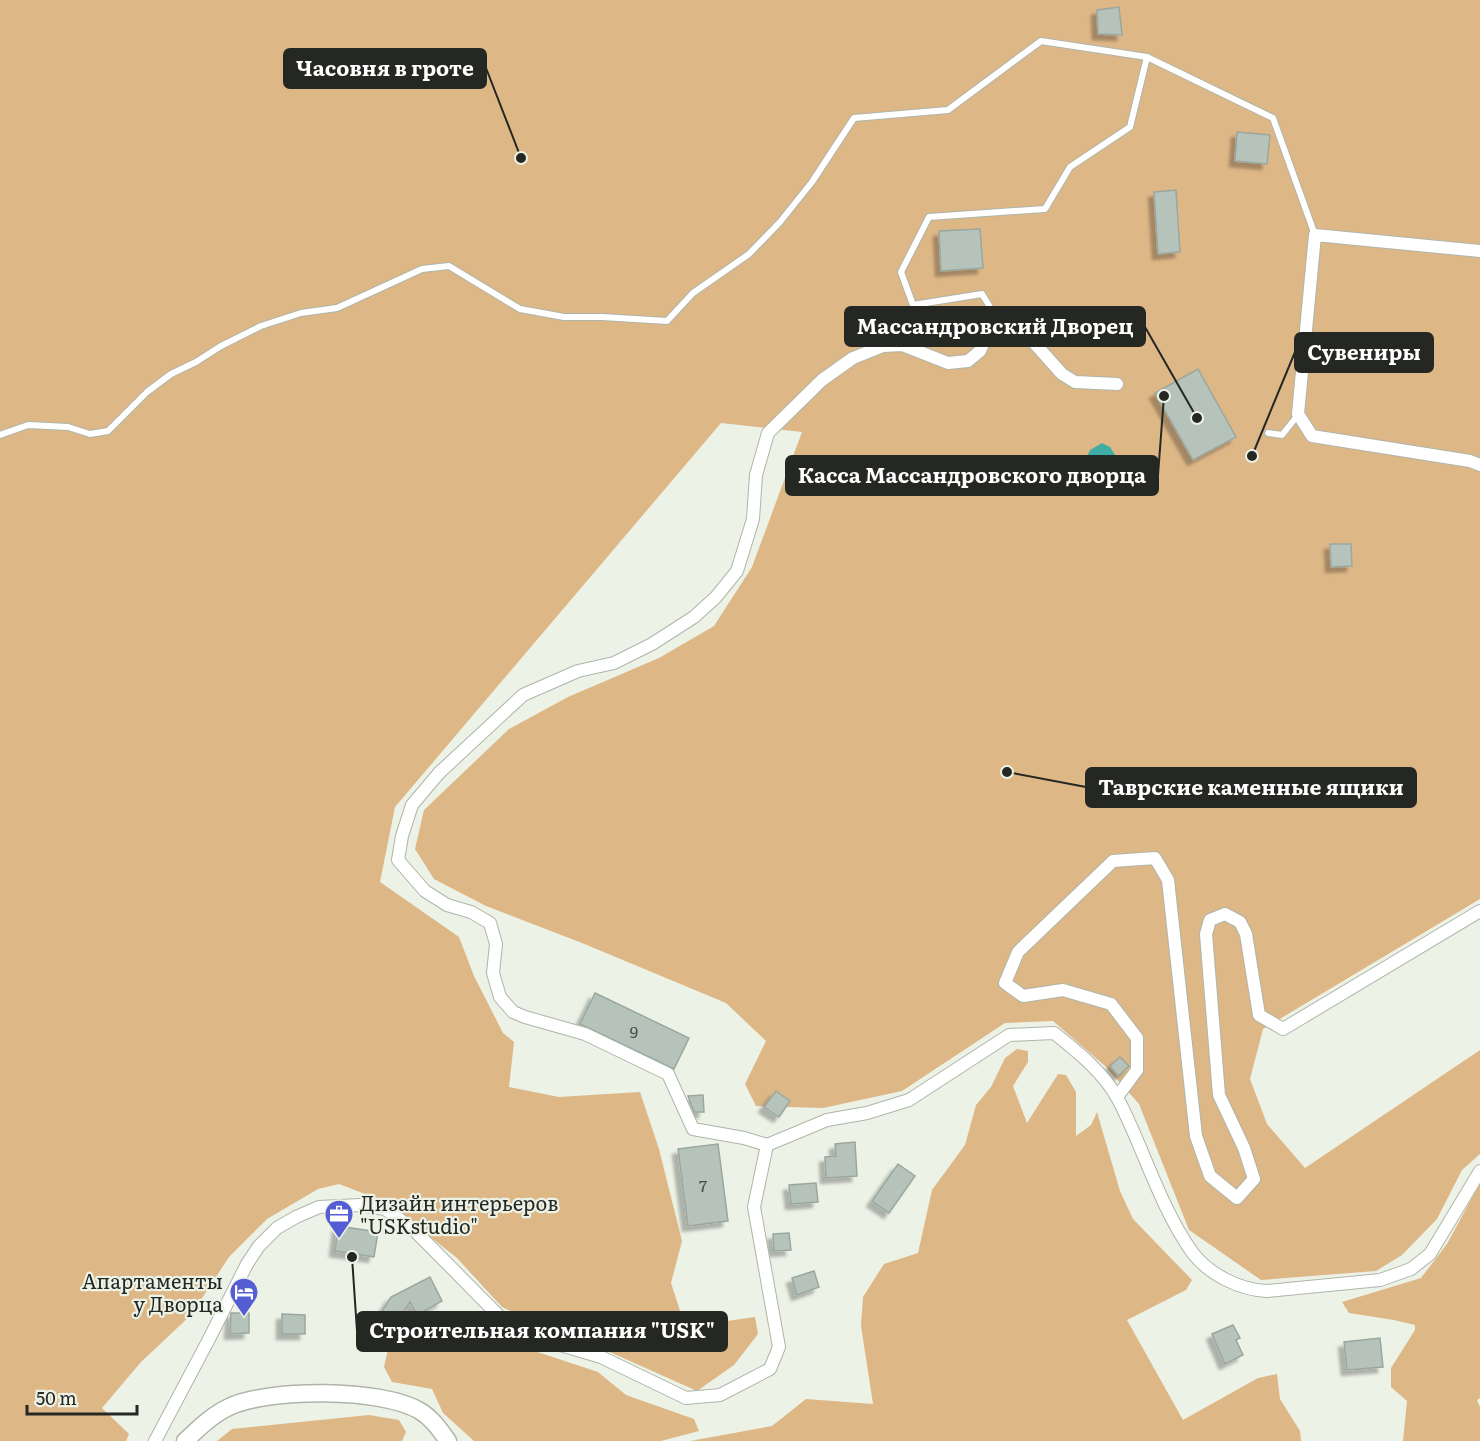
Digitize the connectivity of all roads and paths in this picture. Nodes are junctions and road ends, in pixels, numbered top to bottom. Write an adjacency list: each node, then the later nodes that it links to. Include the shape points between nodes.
1 (1147, 57): 2 (lane, via 1273,118); 4 (lane, via 1130,127 1070,166 1045,209 929,217 901,272 913,305 982,294); 8 (lane, via 1041,41 948,110 854,118 780,222 749,254 693,293 666,321 564,317 520,309 449,266 422,269 337,308 301,313 261,326 171,374 108,431 90,434 68,427 28,425)
2 (1315, 235): 3 (street); 6 (street)
3 (1480, 251)
4 (995, 316): 5 (street, via 1011,317 1062,374 1075,382); 12 (street, via 980,351 968,362 948,363 902,345 883,346 853,358 822,380 768,433 756,475 753,519 737,571 716,597 694,617 652,644 614,663 578,670 523,695 439,773 412,806 402,836 398,860 425,891 490,923 496,944 493,973 500,997 513,1012 585,1034 668,1074 693,1129)
5 (1117, 384)
6 (1298, 414): 7 (lane, via 1282,435); 9 (street, via 1312,436)
7 (1268, 433)
8 (0, 435)
9 (1480, 465)
10 (1480, 911): 11 (street, via 1283,1029 1258,1015 1246,934 1240,922 1225,914 1210,920 1206,933 1219,1095 1254,1179 1237,1198 1210,1176 1196,1136 1168,880 1155,858 1113,861 1018,952 1005,983 1023,996 1063,990 1111,1004 1137,1038 1137,1070)
11 (1117, 1097): 12 (street, via 1089,1062 1054,1033 1009,1035 909,1100 826,1120); 13 (street, via 1157,1189 1193,1253 1234,1285 1251,1290 1380,1280 1411,1269 1430,1254)
12 (767, 1145): 15 (street, via 754,1208 779,1347 770,1369 739,1386 720,1395 687,1398 601,1357 522,1332 498,1315 413,1229 385,1209 360,1205 319,1208 277,1228 259,1246)
13 (1480, 1172)
14 (209, 1419): 16 (main road); 17 (main road); 18 (main road, via 249,1400 280,1395 367,1397 391,1400 421,1411)
15 (155, 1441)
16 (185, 1441)
17 (204, 1441)
18 (448, 1441)

